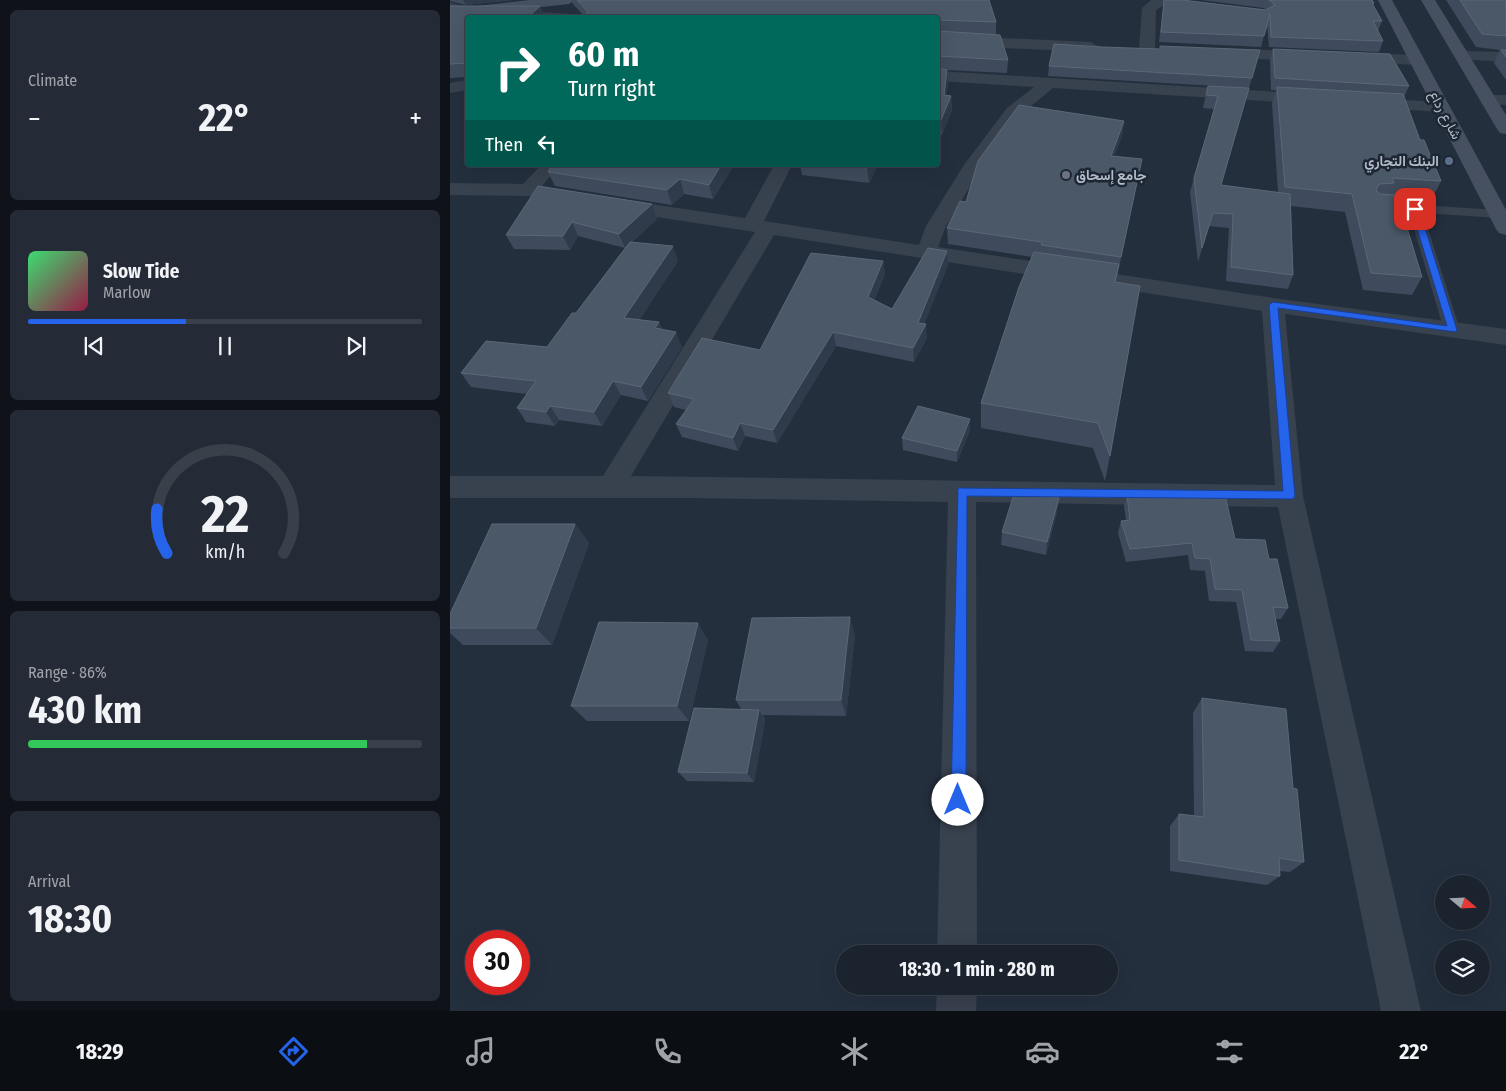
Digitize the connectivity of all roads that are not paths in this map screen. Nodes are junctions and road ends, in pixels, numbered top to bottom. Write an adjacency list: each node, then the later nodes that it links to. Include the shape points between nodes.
1 (569, 0): 7 (main road)
2 (1385, 0): 24 (main road, شارع رداع)
3 (1428, 0): 20 (main road)
4 (1176, 2): 6 (street); 15 (street, via 1159,1 1149,8)
5 (450, 6): 7 (street)
6 (1215, 8)
7 (470, 12): 8 (main road); 9 (street); 10 (street)
8 (450, 13)
9 (480, 15)
10 (522, 15)
11 (940, 40): 13 (street)
12 (1272, 40): 18 (street)
13 (1109, 48)
14 (1128, 49): 15 (street)
15 (1148, 50): 16 (street)
16 (1166, 51)
17 (1204, 52): 18 (street)
18 (1278, 56): 19 (street)
19 (1295, 56): 21 (street); 29 (street)
20 (1462, 56): 22 (street); 31 (main road)
21 (1325, 57)
22 (1506, 57)
23 (1345, 58): 24 (street)
24 (1415, 60): 34 (main road, شارع رداع)
25 (940, 76): 26 (street)
26 (1048, 84): 29 (street); 44 (street, via 1013,112 971,169 936,226)
27 (465, 86): 28 (street)
28 (450, 88)
29 (1308, 99): 30 (street)
30 (1327, 100)
31 (1488, 100): 32 (street); 35 (main road)
32 (1506, 100)
33 (1356, 102): 34 (street)
34 (1440, 107): 42 (main road, شارع رداع)
35 (1506, 129)
36 (548, 167): 39 (street)
37 (782, 167): 43 (street)
38 (450, 189): 39 (street)
39 (528, 190): 43 (street)
40 (1386, 207): 41 (lane)
41 (1415, 209): 42 (lane); 46 (lane)
42 (1502, 222)
43 (759, 227): 44 (street); 49 (street)
44 (926, 253): 45 (street)
45 (1273, 305): 46 (street); 51 (street)
46 (1452, 330): 47 (street)
47 (1506, 337)
48 (450, 487): 49 (street)
49 (611, 487): 50 (street)
50 (962, 491): 51 (street); 52 (street)
51 (1289, 496): 55 (street)
52 (957, 945)
53 (957, 995): 54 (street)
54 (956, 1011)
55 (1401, 1011)

